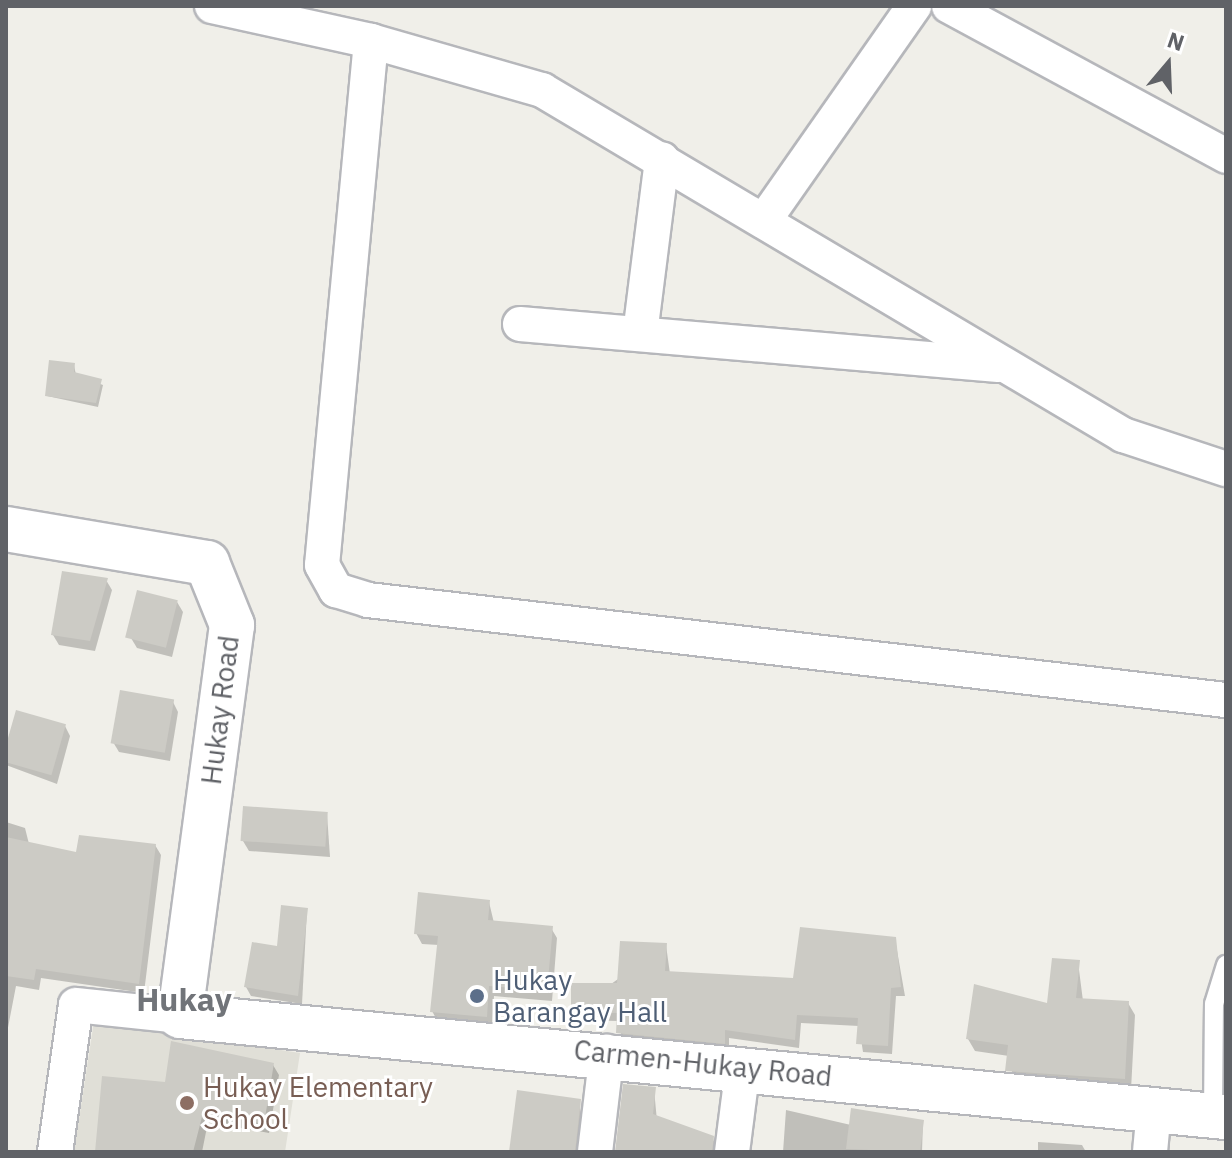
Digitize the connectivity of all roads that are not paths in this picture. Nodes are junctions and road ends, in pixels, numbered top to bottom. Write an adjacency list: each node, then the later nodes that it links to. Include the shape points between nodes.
1 (212, 6): 4 (street)
2 (914, 6): 7 (street)
3 (949, 6): 5 (street)
4 (371, 41): 6 (street, via 542,90); 13 (street, via 322,565 336,590 368,600)
5 (1226, 156)
6 (662, 159): 7 (street); 9 (street)
7 (765, 219): 10 (street)
8 (520, 324): 9 (street)
9 (640, 334): 10 (street)
10 (1008, 366): 11 (street, via 1123,435)
11 (1226, 469)
12 (6, 529): 15 (street, Hukay Road, via 207,563 232,625)
13 (1226, 700)
14 (1226, 965): 19 (lane, via 1214,1004)
15 (180, 1016): 16 (street, Carmen-Hukay Road); 20 (street, via 76,1005)
16 (607, 1052): 17 (street, Carmen-Hukay Road); 21 (street)
17 (743, 1066): 18 (street, Carmen-Hukay Road); 22 (street)
18 (1154, 1109): 19 (street, Carmen-Hukay Road); 23 (street)
19 (1219, 1116)
20 (55, 1152)
21 (595, 1152)
22 (732, 1152)
23 (1150, 1152)

